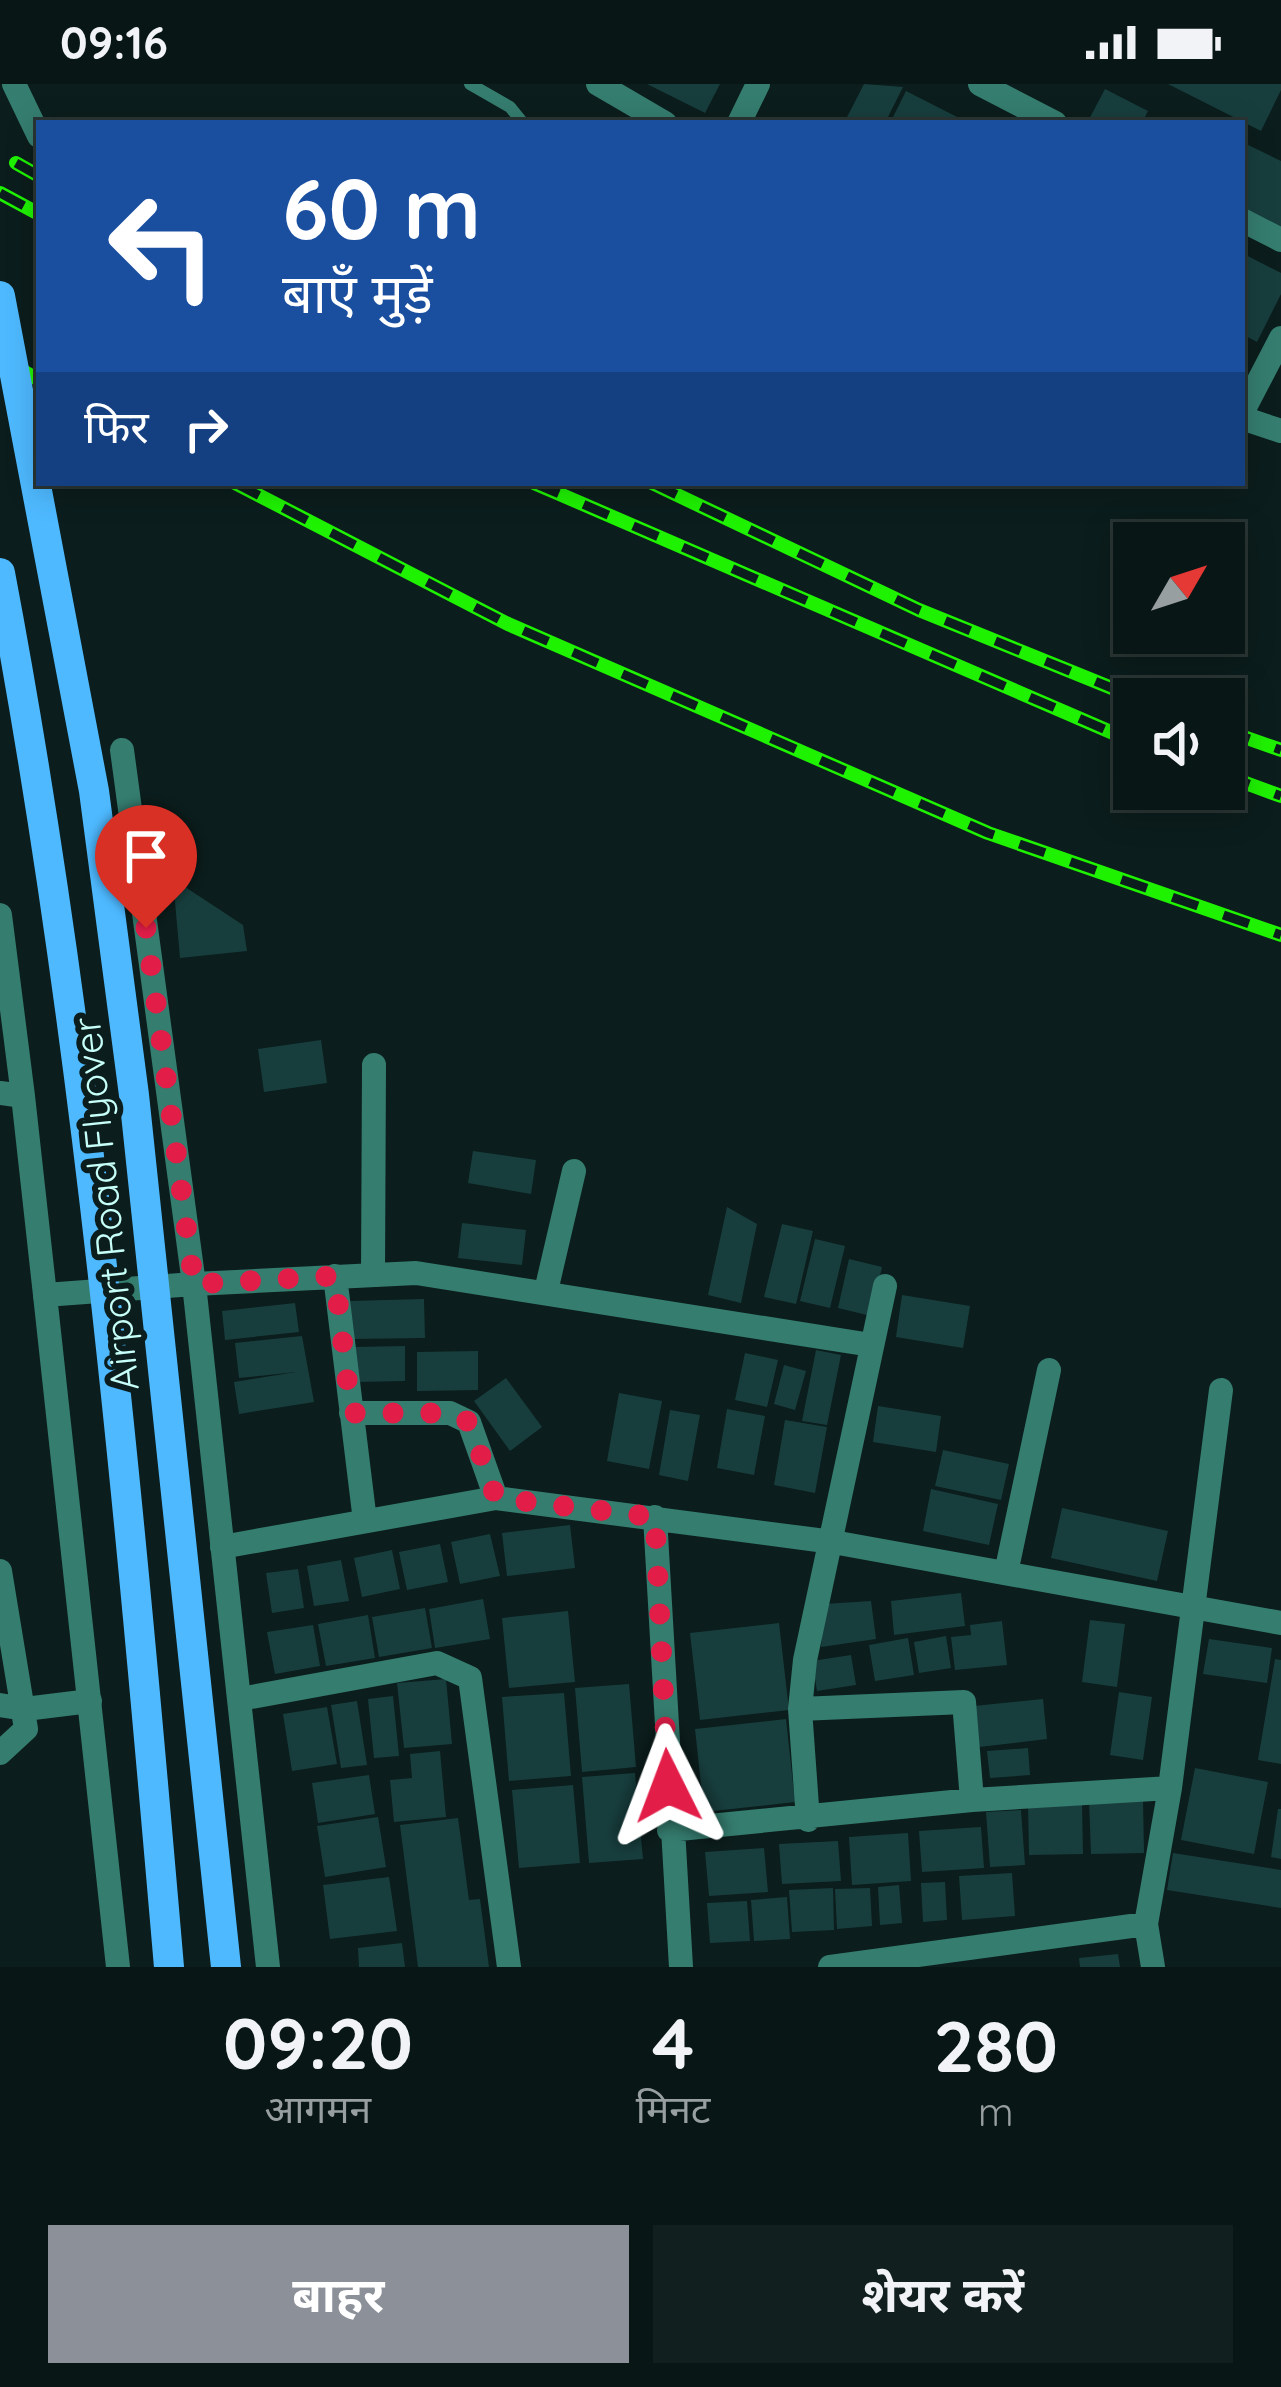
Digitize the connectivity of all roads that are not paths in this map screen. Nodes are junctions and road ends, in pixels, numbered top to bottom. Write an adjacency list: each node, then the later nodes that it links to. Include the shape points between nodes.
1 (14, 84): 10 (street)
2 (470, 84): 6 (lane)
3 (598, 84): 7 (street)
4 (758, 84): 8 (street)
5 (980, 84): 9 (street)
6 (521, 120)
7 (660, 120)
8 (741, 120)
9 (1049, 120)
10 (36, 130)
11 (1245, 222): 12 (street)
12 (1281, 240)
13 (0, 296): 55 (main road, Airport Road Flyover, bridge, via 98,814)
14 (1281, 338): 15 (street)
15 (1245, 410)
16 (1245, 417): 17 (street)
17 (1281, 431)
18 (0, 573): 54 (main road, Airport Road Flyover, bridge, via 78,1090)
19 (122, 750): 26 (street)
20 (0, 915): 22 (street)
21 (374, 1066): 24 (street)
22 (12, 1094): 29 (street)
23 (574, 1171): 28 (street)
24 (373, 1275): 25 (street); 28 (street)
25 (335, 1276): 26 (street); 33 (street)
26 (194, 1284): 29 (street); 38 (street)
27 (886, 1286): 30 (street)
28 (546, 1291): 30 (street)
29 (45, 1295): 44 (street)
30 (872, 1345): 37 (street)
31 (1049, 1370): 40 (street)
32 (1221, 1390): 41 (street)
33 (351, 1413): 34 (street, via 450,1413 469,1422); 36 (street)
34 (496, 1498): 35 (street); 36 (street)
35 (655, 1517): 37 (street); 51 (street)
36 (365, 1522): 38 (street)
37 (833, 1542): 40 (street); 46 (street)
38 (222, 1546): 43 (street)
39 (0, 1570): 45 (street)
40 (1006, 1573): 41 (street)
41 (1195, 1607): 42 (street); 48 (street)
42 (1281, 1623)
43 (240, 1700): 56 (street); 57 (street, via 436,1663 470,1678)
44 (90, 1701): 45 (street); 53 (street)
45 (13, 1707): 47 (street, via 26,1729)
46 (800, 1708): 49 (street, via 964,1702); 50 (street)
47 (0, 1753)
48 (1170, 1788): 49 (street); 52 (street)
49 (972, 1800): 50 (street)
50 (808, 1820): 51 (street)
51 (670, 1830): 58 (street)
52 (1146, 1924): 59 (street); 60 (street)
53 (118, 1967)
54 (169, 1967)
55 (226, 1967)
56 (268, 1967)
57 (509, 1967)
58 (681, 1967)
59 (830, 1967)
60 (1154, 1967)

